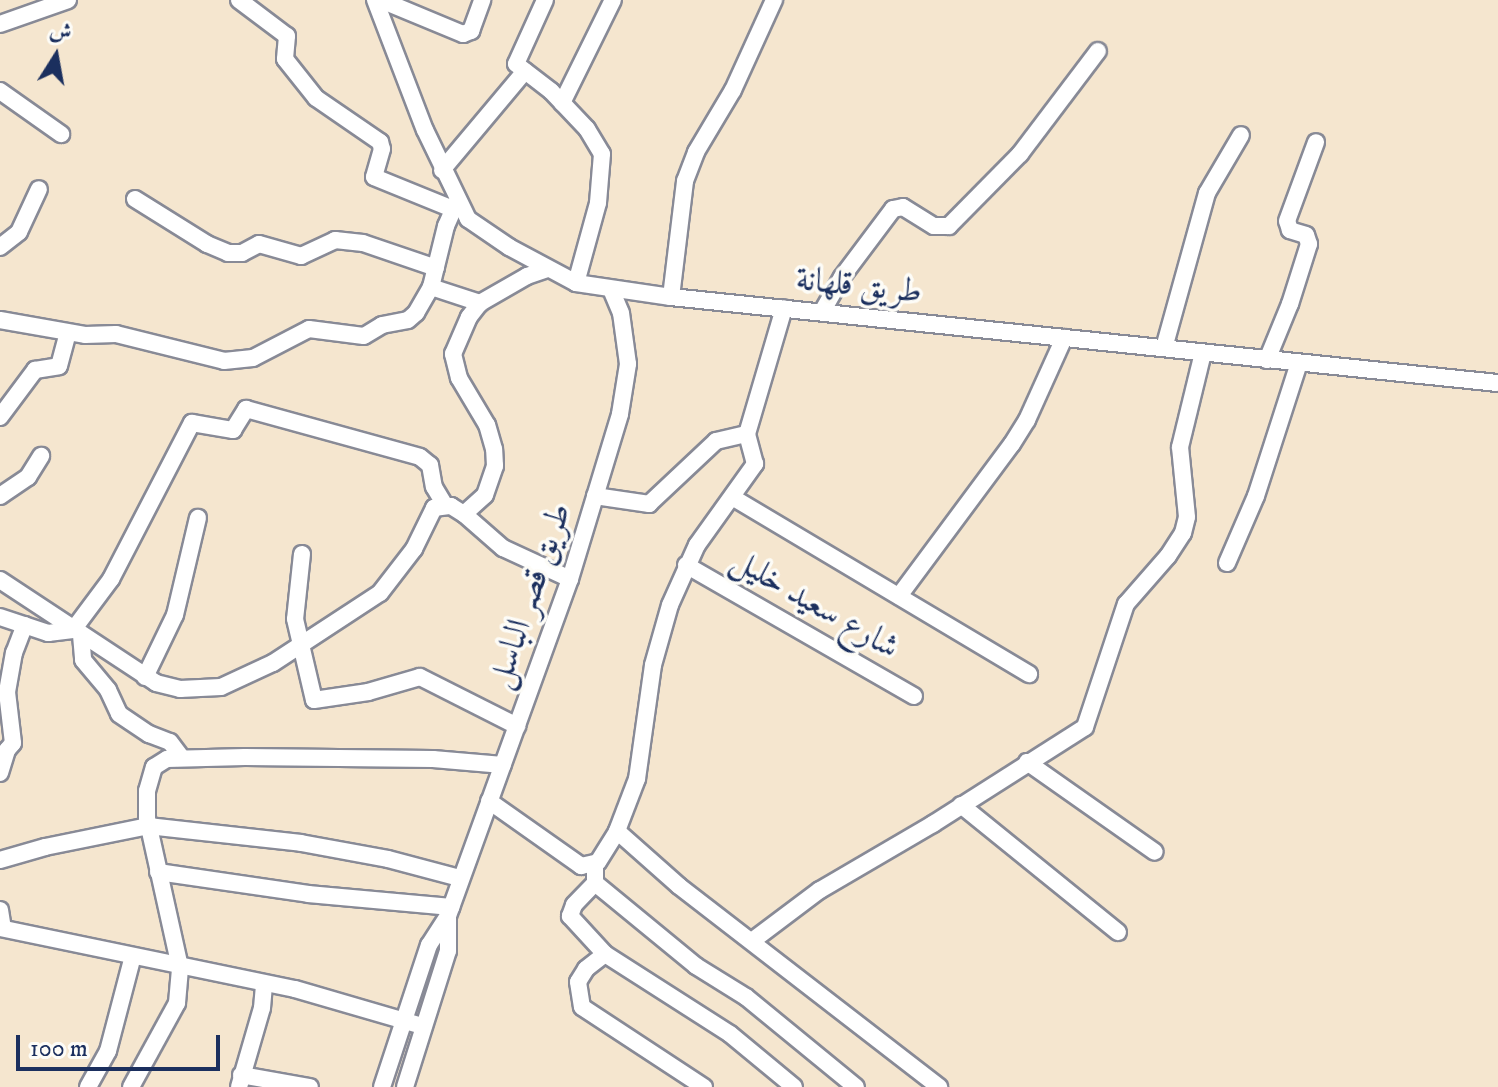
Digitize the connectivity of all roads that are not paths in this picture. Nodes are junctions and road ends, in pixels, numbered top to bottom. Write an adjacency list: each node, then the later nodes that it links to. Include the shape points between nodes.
1 (68, 0): 8 (street)
2 (239, 0): 19 (street, via 281,30 288,41 285,59 316,98 380,142 377,180)
3 (378, 0): 4 (street, via 463,34 471,31); 16 (street, طريق قلهانة)
4 (482, 0)
5 (545, 0): 10 (street, via 516,64)
6 (613, 0): 12 (street)
7 (774, 0): 26 (street, via 685,181)
8 (0, 24)
9 (1098, 51): 29 (street, via 1020,154 949,226 934,226 903,207 893,209)
10 (525, 71): 12 (street); 16 (street)
11 (0, 91): 13 (street)
12 (562, 103): 23 (street, via 602,154 598,203)
13 (61, 134)
14 (1241, 135): 33 (street, via 1207,193)
15 (1316, 142): 35 (street, via 1286,225 1306,235 1309,244)
16 (442, 170): 19 (street, طريق قلهانة)
17 (39, 189): 20 (street, via 19,232)
18 (135, 199): 21 (street, via 228,253 259,244 301,256 335,240 363,243)
19 (455, 205): 21 (street); 22 (street, طريق قلهانة, via 482,230)
20 (0, 247)
21 (436, 268): 24 (street)
22 (547, 269): 23 (street, طريق قلهانة); 27 (street)
23 (576, 283): 25 (street, طريق قلهانة)
24 (431, 287): 27 (street); 31 (street, via 408,320 360,336 309,329 242,362 116,334)
25 (611, 290): 26 (street, طريق قلهانة); 42 (street, طريق قصر الباسل, via 626,338 627,377)
26 (671, 297): 28 (street, طريق قلهانة)
27 (480, 303): 45 (street, via 453,360 487,425 495,466 485,495)
28 (784, 308): 29 (street, طريق قلهانة); 39 (street)
29 (822, 312): 32 (street, طريق قلهانة)
30 (0, 320): 31 (street)
31 (68, 333): 38 (street, via 59,366 35,370)
32 (1064, 338): 33 (street, طريق قلهانة); 52 (street, via 1012,444)
33 (1164, 348): 34 (street, طريق قلهانة)
34 (1203, 353): 35 (street, طريق قلهانة); 62 (street, via 1180,447 1187,517 1183,533 1126,604 1088,722 1073,737)
35 (1267, 360): 36 (street, طريق قلهانة)
36 (1299, 363): 37 (street, طريق قلهانة); 48 (street, via 1256,496)
37 (1498, 383)
38 (0, 417)
39 (747, 434): 42 (street, via 716,441 649,504); 43 (street, via 755,464)
40 (41, 456): 41 (street, via 28,477)
41 (0, 496)
42 (595, 496): 50 (street, طريق قصر الباسل)
43 (732, 497): 49 (street); 52 (street)
44 (445, 505): 45 (street); 55 (street, via 430,465 420,457 248,409 233,430 195,422); 56 (street, via 427,517 414,549 380,593)
45 (464, 514): 50 (street, via 503,548)
46 (198, 518): 58 (street, via 175,615)
47 (302, 554): 56 (street, via 295,604)
48 (1227, 563)
49 (686, 565): 59 (street, شارع سعيد خليل); 68 (street, via 653,665 640,766)
50 (570, 579): 60 (street, طريق قصر الباسل)
51 (0, 580): 55 (street)
52 (899, 596): 57 (street)
53 (0, 617): 54 (street)
54 (25, 625): 55 (street, via 53,634); 64 (street, via 7,692 13,743)
55 (77, 632): 58 (street); 61 (street, via 83,660 108,690 119,714 170,742)
56 (300, 646): 58 (street, via 221,687 180,689); 60 (street, via 316,700 420,677)
57 (1029, 674)
58 (145, 677)
59 (914, 696)
60 (517, 726): 63 (street, طريق قصر الباسل)
61 (182, 758): 63 (street, via 433,759); 67 (street, via 167,759 151,774)
62 (1027, 762): 66 (street); 69 (street)
63 (503, 765): 65 (street, طريق قصر الباسل)
64 (0, 773)
65 (489, 801): 71 (street, via 573,862); 73 (street, طريق قصر الباسل)
66 (961, 805): 78 (street); 79 (street, via 820,890)
67 (148, 826): 70 (street); 72 (street); 73 (street, via 301,843)
68 (617, 831): 71 (street); 79 (street)
69 (1155, 852)
70 (0, 860)
71 (595, 865): 74 (street)
72 (158, 872): 76 (street); 82 (street)
73 (460, 878): 76 (street, طريق قصر الباسل)
74 (595, 883): 80 (street, via 570,916); 94 (street)
75 (0, 910): 77 (street)
76 (449, 911): 84 (street, طريق قصر الباسل, via 432,937); 85 (street, طريق قصر الباسل, via 448,951)
77 (1, 928): 81 (street)
78 (1118, 932)
79 (752, 941): 95 (street)
80 (605, 954): 92 (street, via 578,982 582,1007); 93 (street, via 730,1034)
81 (133, 956): 82 (street); 87 (street, via 108,1051)
82 (180, 967): 83 (street); 88 (street, via 175,1012)
83 (264, 984): 84 (street); 86 (street)
84 (403, 1020): 85 (street); 90 (street, طريق قصر الباسل)
85 (422, 1026): 91 (street, طريق قصر الباسل)
86 (240, 1081): 89 (street)
87 (88, 1087)
88 (131, 1087)
89 (306, 1087)
90 (382, 1087)
91 (405, 1087)
92 (704, 1087)
93 (794, 1087)
94 (856, 1087)
95 (939, 1087)

